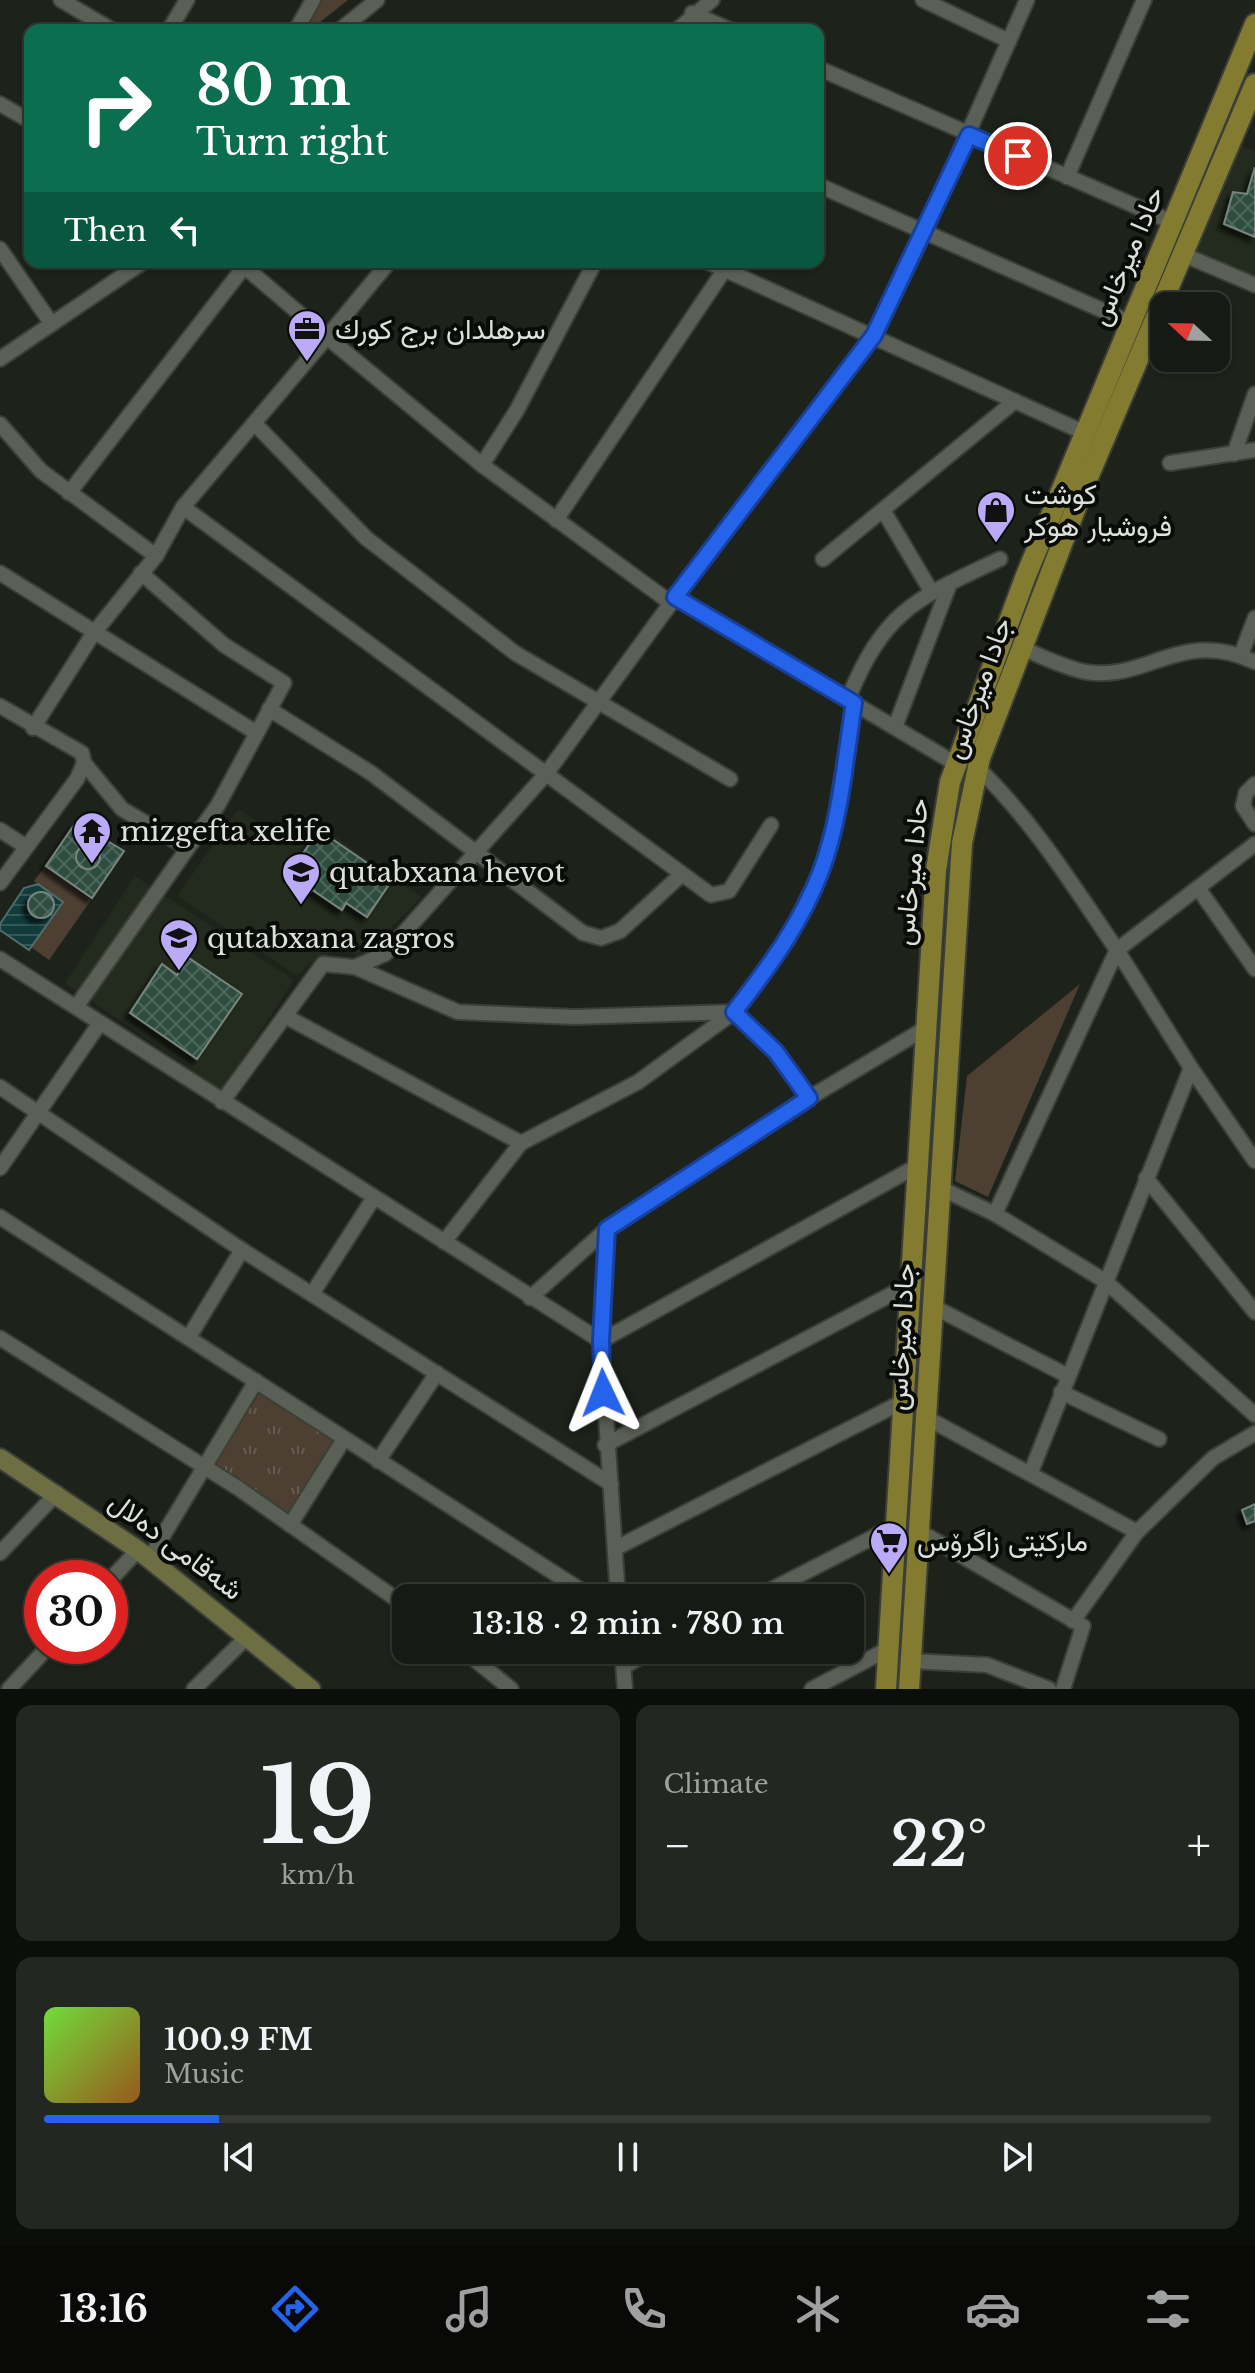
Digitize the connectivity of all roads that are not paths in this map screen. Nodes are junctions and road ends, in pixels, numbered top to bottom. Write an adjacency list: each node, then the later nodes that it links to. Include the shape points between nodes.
1 (62, 0): 10 (street)
2 (187, 0): 11 (street)
3 (313, 0): 12 (street)
4 (377, 0): 13 (street)
5 (712, 0): 9 (street)
6 (923, 0): 17 (street)
7 (1027, 0): 17 (street)
8 (1144, 0): 24 (street)
9 (692, 13): 14 (street); 15 (street)
10 (102, 24)
11 (173, 24)
12 (299, 24)
13 (348, 24)
14 (682, 24)
15 (717, 24)
16 (1255, 24): 26 (main road, حادا ميرخاس)
17 (1009, 41): 23 (street)
18 (824, 71): 23 (street)
19 (1255, 84): 22 (main road, جادا ميرخاس)
20 (0, 104): 21 (street)
21 (24, 118)
22 (1248, 119): 29 (main road, جادا ميرخاس)
23 (969, 135): 24 (street); 27 (street)
24 (1067, 177): 26 (street)
25 (824, 188): 27 (street)
26 (1172, 222): 37 (main road, حادا ميرخاس)
27 (924, 233): 37 (street); 39 (street)
28 (0, 249): 38 (street)
29 (1182, 254): 36 (street); 65 (main road, جادا ميرخاس)
30 (134, 268): 38 (street)
31 (239, 268): 51 (street)
32 (245, 268): 40 (street)
33 (384, 268): 40 (street)
34 (592, 268): 50 (street)
35 (725, 269): 39 (street); 54 (street)
36 (1255, 285)
37 (1129, 322): 46 (main road, حادا ميرخاس)
38 (51, 323): 41 (street)
39 (874, 335): 43 (street); 62 (street)
40 (327, 337): 45 (street); 50 (street)
41 (0, 359)
42 (1255, 394): 48 (street)
43 (1015, 401): 46 (street); 53 (street)
44 (0, 424): 51 (street, via 27,457)
45 (255, 424): 52 (street); 69 (street, via 366,538 515,653)
46 (1083, 432): 76 (main road, حادا ميرخاس)
47 (1255, 450): 48 (street)
48 (1234, 454): 49 (street)
49 (1170, 463)
50 (482, 465): 54 (street)
51 (69, 493): 55 (street)
52 (183, 507): 55 (street); 78 (street)
53 (883, 510): 56 (street); 61 (street)
54 (556, 520): 62 (street)
55 (156, 556): 59 (street)
56 (823, 559)
57 (1000, 559): 60 (street)
58 (0, 573): 64 (street)
59 (141, 573): 64 (street); 71 (street, via 224,645 281,678 284,683)
60 (950, 583): 61 (street); 72 (street)
61 (931, 591): 68 (street, via 882,633)
62 (673, 600): 68 (street); 69 (street)
63 (1255, 618): 66 (street)
64 (93, 634): 73 (street); 74 (street)
65 (1021, 648): 66 (street, via 1087,672 1203,647); 77 (main road, جادا ميرخاس)
66 (1241, 655): 67 (street)
67 (1255, 662)
68 (851, 701): 72 (street); 96 (street, via 834,826 821,871 788,939)
69 (599, 703): 78 (street); 79 (street)
70 (0, 706): 73 (street)
71 (269, 709): 74 (street); 87 (street, via 371,773)
72 (895, 727): 76 (street)
73 (33, 728): 75 (street, via 82,753)
74 (255, 732): 86 (street, via 218,805)
75 (84, 763): 85 (street); 86 (street, via 122,809)
76 (956, 764): 99 (main road, حادا ميرخاس, via 939,835)
77 (978, 768): 91 (street, via 1038,834); 110 (main road, جادا ميرخاس, via 962,843)
78 (546, 774): 87 (street); 88 (street)
79 (730, 779)
80 (1255, 784): 81 (street, via 1243,806)
81 (1255, 824)
82 (771, 825): 88 (street, via 729,891 711,895)
83 (0, 830): 85 (street)
84 (1255, 844): 90 (street)
85 (25, 846): 89 (street)
86 (186, 847): 95 (street)
87 (475, 853): 88 (street, via 583,933 601,938 620,931); 93 (street, via 385,954)
88 (681, 875)
89 (0, 883)
90 (1198, 888): 91 (street); 94 (street)
91 (1117, 950): 100 (street); 112 (street)
92 (0, 959): 95 (street)
93 (355, 967): 96 (street, via 458,1012 575,1017); 97 (street, via 323,964)
94 (1255, 969)
95 (76, 1007): 98 (street)
96 (734, 1012): 102 (street, via 776,1052); 105 (street, via 638,1082)
97 (285, 1016): 103 (street); 105 (street)
98 (100, 1023): 103 (street); 104 (street)
99 (926, 1028): 102 (street); 107 (main road, حادا ميرخاس)
100 (1191, 1068): 106 (street); 109 (street)
101 (0, 1087): 104 (street)
102 (809, 1098): 114 (street)
103 (222, 1102): 111 (street)
104 (38, 1111): 108 (street); 116 (street)
105 (521, 1143): 115 (street)
106 (1255, 1161)
107 (917, 1166): 118 (main road, حادا ميرخاس); 125 (street)
108 (0, 1168)
109 (1146, 1178): 117 (street); 122 (street)
110 (938, 1187): 112 (street); 121 (main road, جادا ميرخاس)
111 (373, 1199): 115 (street); 119 (street)
112 (995, 1214): 117 (street)
113 (0, 1217): 123 (street)
114 (607, 1229): 120 (street); 125 (street)
115 (444, 1242): 120 (street)
116 (242, 1250): 119 (street); 123 (street)
117 (1105, 1281): 127 (street); 131 (street)
118 (909, 1285): 130 (main road, حادا ميرخاس); 136 (street)
119 (312, 1294): 126 (street)
120 (530, 1298): 125 (street)
121 (930, 1305): 127 (street); 132 (main road, جادا ميرخاس)
122 (1255, 1312)
123 (189, 1337): 128 (street)
124 (0, 1338): 139 (street)
125 (601, 1341): 136 (street)
126 (437, 1373): 138 (street); 141 (street)
127 (1068, 1376): 129 (street)
128 (256, 1381): 134 (street); 139 (street)
129 (1061, 1392): 135 (street); 140 (street)
130 (902, 1402): 144 (main road, حادا ميرخاس); 147 (street)
131 (1255, 1415)
132 (925, 1417): 140 (street); 145 (main road, جادا ميرخاس)
133 (1255, 1433): 146 (street, via 1213,1458)
134 (344, 1439): 138 (street); 143 (street)
135 (1159, 1439)
136 (605, 1445): 141 (street)
137 (0, 1458): 142 (main road, شەقامی دەلال)
138 (378, 1461): 151 (street)
139 (203, 1467): 143 (street); 149 (street)
140 (1031, 1472): 146 (street)
141 (611, 1484): 147 (street)
142 (57, 1493): 148 (street); 149 (main road, شەقامی دەلال)
143 (290, 1525): 154 (street)
144 (895, 1526): 153 (street); 157 (main road, حادا ميرخاس)
145 (917, 1530): 155 (street); 158 (main road, جادا ميرخاس)
146 (1137, 1532): 155 (street)
147 (616, 1548): 152 (street)
148 (0, 1553)
149 (144, 1554): 150 (street); 156 (main road, شەقامی دەلال)
150 (128, 1566)
151 (571, 1584)
152 (617, 1584)
153 (782, 1584)
154 (392, 1596)
155 (1073, 1621): 172 (street, via 1083,1626)
156 (248, 1636): 164 (street); 165 (main road, شەقامی دەلال)
157 (888, 1649): 168 (street); 169 (main road, حادا ميرخاس)
158 (910, 1661): 170 (main road, جادا ميرخاس); 171 (street, via 987,1665)
159 (32, 1664): 163 (street)
160 (480, 1664): 166 (street)
161 (628, 1664): 162 (street)
162 (624, 1666): 167 (street)
163 (9, 1689)
164 (194, 1689)
165 (311, 1689)
166 (511, 1689)
167 (625, 1689)
168 (812, 1689)
169 (886, 1689)
170 (909, 1689)
171 (1049, 1689)
172 (1063, 1689)

